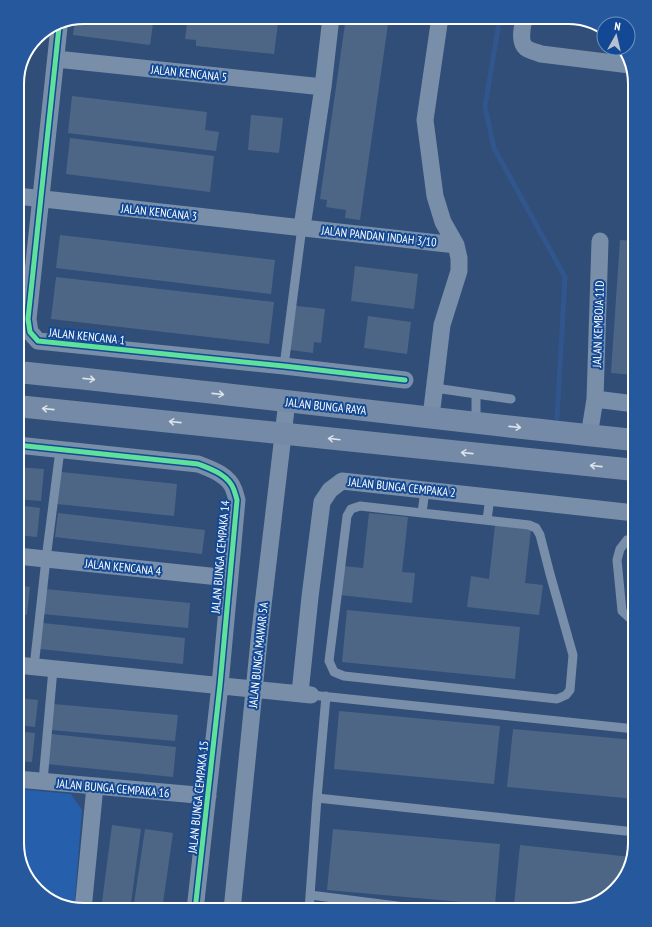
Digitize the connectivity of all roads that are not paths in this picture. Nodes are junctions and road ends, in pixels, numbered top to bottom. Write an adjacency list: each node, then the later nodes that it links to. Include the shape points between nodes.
1 (330, 24): 7 (street)
2 (439, 24): 12 (street, via 425,120 435,196 443,222)
3 (523, 24): 6 (street, via 522,40 525,48 532,51)
4 (59, 30): 5 (street, JALAN KENCANA 1)
5 (56, 59): 7 (street, JALAN KENCANA 5); 9 (street, JALAN KENCANA 1)
6 (624, 64)
7 (323, 88): 10 (street)
8 (24, 197): 9 (street, JALAN KENCANA 3)
9 (41, 198): 10 (street, JALAN KENCANA 3); 14 (street, JALAN KENCANA 1, via 28,319 30,332 38,341)
10 (302, 227): 12 (street, JALAN PANDAN INDAH 3/10); 14 (lane)
11 (600, 241): 22 (street, JALAN KEMBOJA 11D)
12 (456, 244): 18 (street, via 459,271 442,326)
13 (24, 361): 16 (street)
14 (284, 366): 17 (street, JALAN KENCANA 1)
15 (24, 373): 16 (street, JALAN BUNGA RAYA)
16 (50, 375): 21 (street, JALAN BUNGA RAYA, one-way to 21)
17 (405, 380)
18 (435, 388): 19 (lane); 25 (street)
19 (476, 394): 20 (lane); 26 (lane)
20 (511, 399)
21 (287, 401): 25 (street, JALAN BUNGA RAYA); 28 (street, JALAN BUNGA MAWAR 5A)
22 (595, 403): 23 (street); 27 (street, JALAN KEMBOJA 11D)
23 (628, 404)
24 (24, 407): 28 (street, one-way to 24)
25 (431, 418): 26 (street, JALAN BUNGA RAYA)
26 (476, 423): 27 (street, JALAN BUNGA RAYA, one-way to 27)
27 (590, 432): 29 (street, JALAN BUNGA RAYA)
28 (283, 433): 32 (street, one-way to 28); 47 (street, JALAN BUNGA MAWAR 5A)
29 (628, 439)
30 (24, 446): 31 (street, JALAN BUNGA CEMPAKA 14)
31 (60, 450): 40 (lane); 41 (street, JALAN BUNGA CEMPAKA 14, via 198,464 214,470 228,480 234,488 237,500)
32 (628, 469)
33 (425, 490): 34 (street, JALAN BUNGA CEMPAKA 2); 36 (lane); 48 (street, JALAN BUNGA CEMPAKA 2, via 342,481 330,490 322,502 310,598)
34 (490, 497): 35 (street, JALAN BUNGA CEMPAKA 2); 37 (lane)
35 (628, 512)
36 (422, 513): 37 (lane); 37 (lane, via 360,506 351,509 347,516 329,662 334,672 344,676 557,700 570,690 572,655 540,535 536,528 529,525)
37 (487, 520)
38 (628, 540): 42 (lane, via 620,549 618,560 622,611)
39 (24, 557): 40 (street, JALAN KENCANA 4)
40 (46, 559): 41 (street, JALAN KENCANA 4); 44 (lane)
41 (229, 578): 46 (street, JALAN BUNGA CEMPAKA 14)
42 (628, 617)
43 (24, 666): 44 (street)
44 (34, 667): 45 (street)
45 (53, 669): 46 (street); 51 (lane)
46 (220, 685): 47 (street); 53 (street, JALAN BUNGA CEMPAKA 15)
47 (255, 689): 48 (street); 59 (street, JALAN BUNGA MAWAR 5A)
48 (312, 695): 49 (lane); 54 (lane)
49 (628, 728)
50 (24, 780): 51 (street, JALAN BUNGA CEMPAKA 16)
51 (43, 781): 52 (street, JALAN BUNGA CEMPAKA 16)
52 (95, 786): 53 (street, JALAN BUNGA CEMPAKA 16); 57 (street)
53 (208, 796): 58 (street, JALAN BUNGA CEMPAKA 15)
54 (317, 798): 55 (lane); 56 (lane)
55 (628, 831)
56 (310, 895): 60 (lane); 61 (lane)
57 (84, 903)
58 (196, 903)
59 (233, 903)
60 (309, 903)
61 (373, 903)

